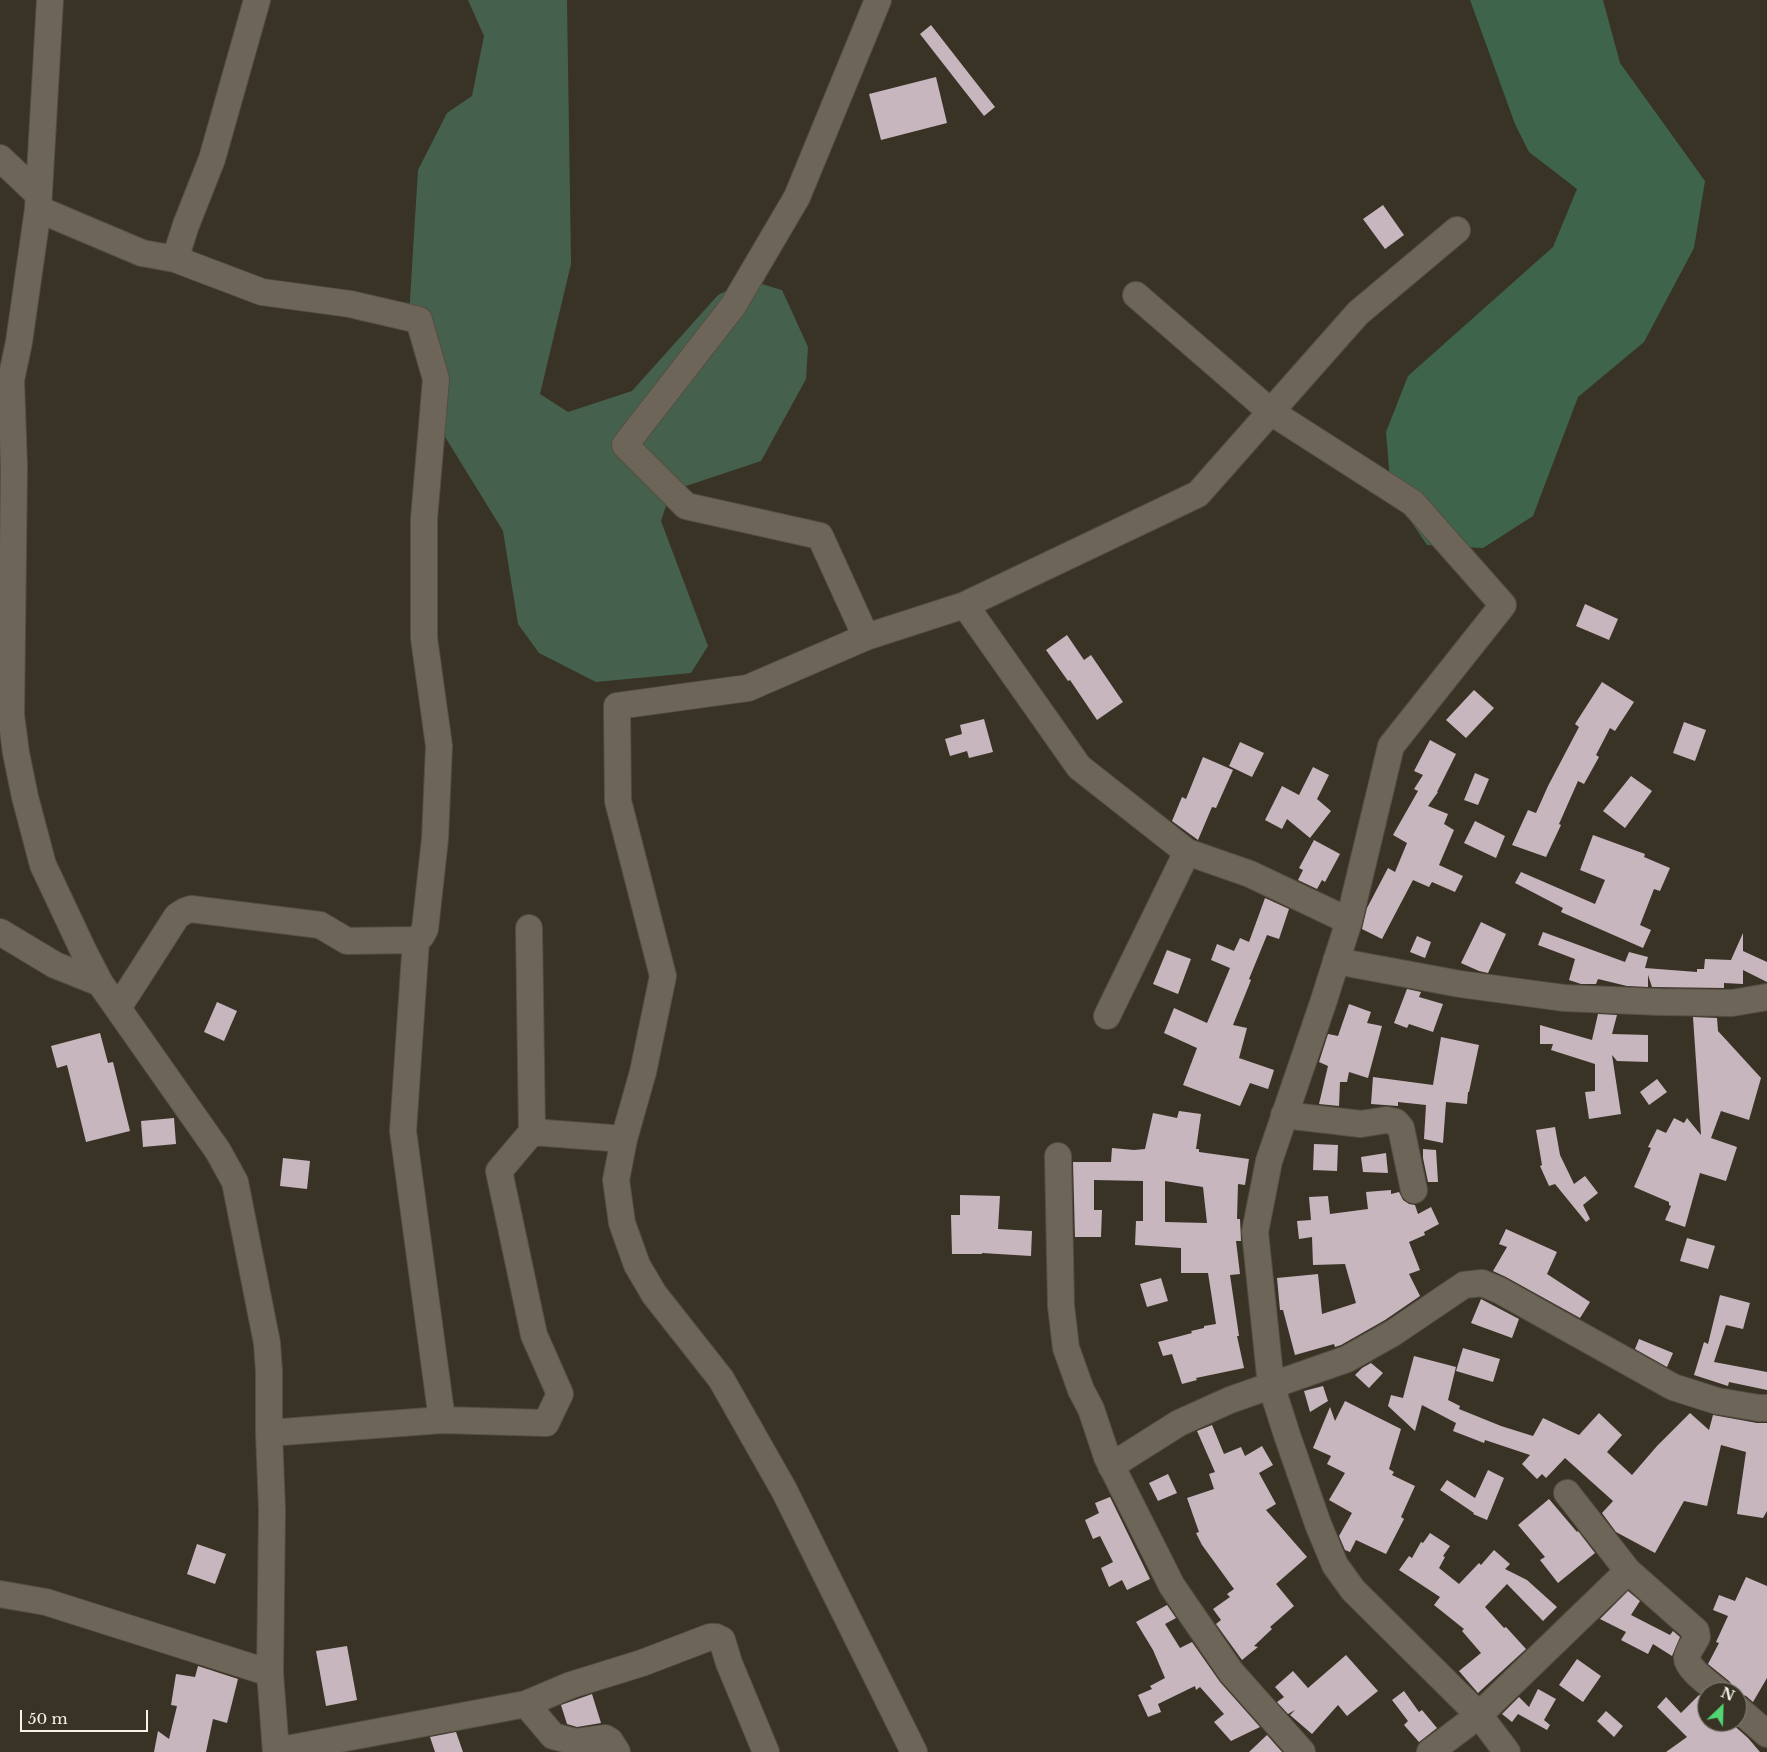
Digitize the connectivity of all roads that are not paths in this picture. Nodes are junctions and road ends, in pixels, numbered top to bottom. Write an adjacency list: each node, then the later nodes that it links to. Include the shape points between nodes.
1 (50, 0): 5 (street)
2 (257, 0): 7 (street, via 212,159)
3 (878, 0): 13 (street, via 797,197 733,306 625,445 686,506 820,536)
4 (0, 158): 5 (street)
5 (38, 201): 7 (street, via 142,253); 9 (street, via 19,342)
6 (1457, 230): 10 (street, via 1358,313)
7 (176, 259): 18 (street, via 262,292 350,304 419,320 436,379 424,519 424,638 439,746 435,839 425,929)
8 (1136, 295): 10 (street)
9 (6, 376): 11 (street)
10 (1272, 412): 12 (street, via 1198,494); 15 (street, via 1413,502 1503,605 1391,746)
11 (7, 465): 20 (street, via 11,715 16,753 43,865)
12 (965, 605): 13 (street); 14 (street, via 1079,767)
13 (866, 637): 26 (street, via 748,688 617,706 618,800 663,976 643,1072)
14 (1187, 852): 15 (street, via 1250,874); 23 (street)
15 (1349, 921): 19 (street)
16 (529, 928): 25 (street)
17 (0, 932): 20 (street, via 55,965)
18 (416, 940): 22 (street, via 347,941 320,925 191,909 177,916); 31 (street, via 403,1131)
19 (1336, 961): 21 (street, via 1460,984 1564,998 1732,1003); 24 (street)
20 (100, 983): 22 (street)
21 (1767, 997)
22 (118, 1008): 32 (street, via 218,1151 235,1182 267,1343)
23 (1107, 1016)
24 (1284, 1115): 28 (street, via 1361,1124 1386,1120 1396,1122 1401,1128); 29 (street, via 1269,1162 1255,1232)
25 (532, 1132): 26 (street); 31 (street, via 499,1171 534,1336 560,1394 546,1423)
26 (624, 1139): 46 (street, via 616,1180 622,1222 637,1265 654,1294 721,1380 784,1490)
27 (1058, 1156): 33 (street, via 1061,1306 1066,1348)
28 (1414, 1190)
29 (1271, 1385): 30 (street, via 1347,1359 1393,1334 1464,1285 1482,1284 1499,1290 1673,1387 1717,1401); 33 (street, via 1179,1423); 40 (street, via 1314,1515 1335,1565 1353,1590)
30 (1767, 1408)
31 (442, 1420): 32 (street)
32 (269, 1433): 37 (street, via 272,1510)
33 (1111, 1466): 47 (street, via 1178,1594 1231,1672)
34 (1567, 1493): 35 (street)
35 (1628, 1571): 38 (street, via 1696,1631 1688,1662); 40 (street)
36 (0, 1594): 37 (street, via 46,1602)
37 (270, 1673): 43 (street)
38 (1708, 1682)
39 (526, 1704): 43 (street); 44 (street, via 556,1738 576,1742 605,1738); 45 (street, via 571,1685 716,1637 722,1640)
40 (1479, 1715): 48 (street); 49 (street)
41 (1747, 1717): 42 (street)
42 (1767, 1734)
43 (276, 1752)
44 (617, 1752)
45 (766, 1752)
46 (914, 1752)
47 (1302, 1752)
48 (1430, 1752)
49 (1507, 1752)

